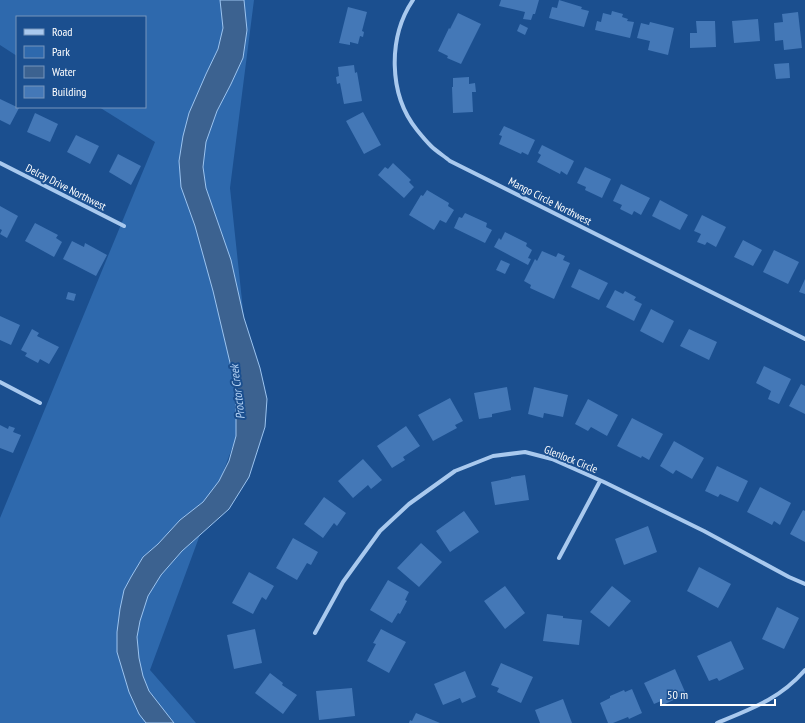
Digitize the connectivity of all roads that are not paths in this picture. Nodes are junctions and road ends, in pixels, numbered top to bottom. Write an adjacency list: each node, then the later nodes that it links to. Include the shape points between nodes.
1 (413, 0): 4 (street, Mango Circle Northwest, via 402,21 396,42 394,64 405,110 431,146 450,160)
2 (0, 163): 3 (street, Delray Drive Northwest)
3 (124, 226)
4 (805, 340)
5 (0, 382): 6 (street)
6 (40, 403)
7 (600, 481): 8 (street); 9 (street, Glenlock Circle, via 704,531); 10 (street, Glenlock Circle, via 552,459 525,452 493,456 455,471 409,504 380,531 343,582)
8 (559, 558)
9 (805, 584)
10 (314, 633)
11 (805, 670): 12 (street, via 786,690 759,706)
12 (717, 723)

